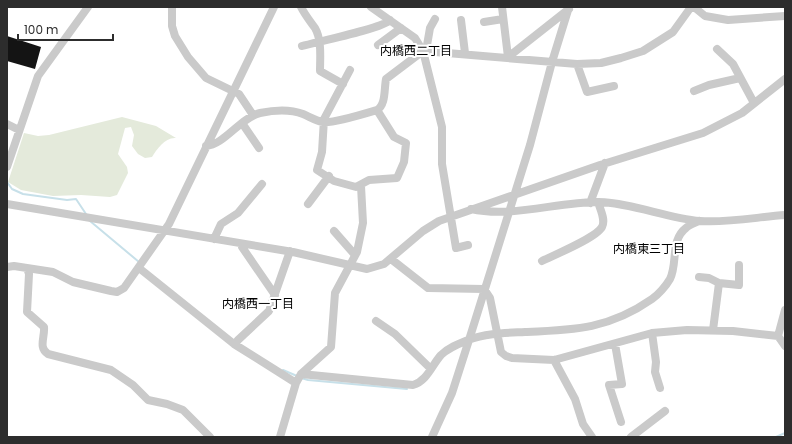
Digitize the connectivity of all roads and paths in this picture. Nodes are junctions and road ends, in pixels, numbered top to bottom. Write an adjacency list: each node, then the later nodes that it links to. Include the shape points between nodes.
1 (88, 7): 38 (street, via 38,76)
2 (172, 7): 30 (street, via 175,36 188,57 206,78)
3 (274, 7): 30 (street)
4 (301, 7): 16 (street)
5 (372, 7): 11 (street)
6 (502, 7): 10 (street)
7 (692, 7): 9 (street, via 705,16 728,20); 24 (street, via 673,32 643,51 614,60)
8 (570, 8): 22 (street); 23 (street)
9 (785, 16)
10 (503, 19): 14 (street); 22 (street)
11 (390, 20): 15 (street); 16 (street, via 388,23)
12 (435, 20): 20 (street, via 430,28)
13 (461, 20): 21 (street)
14 (484, 22)
15 (401, 28): 17 (street, via 399,32); 20 (street, via 415,38)
16 (320, 41): 18 (street); 28 (street, via 320,71)
17 (378, 45)
18 (302, 46)
19 (717, 49): 26 (street, via 733,64)
20 (425, 50): 21 (street); 33 (street, via 386,80 383,102); 52 (street, via 442,127 442,164)
21 (464, 53): 22 (street)
22 (508, 57): 23 (street)
23 (552, 62): 24 (street); 46 (street)
24 (577, 64): 29 (street, via 587,92)
25 (350, 70): 28 (street)
26 (740, 78): 31 (street, via 709,85); 32 (street)
27 (785, 79): 32 (street)
28 (343, 84): 36 (street, via 324,118)
29 (614, 86)
30 (232, 92): 34 (street, via 239,94); 39 (street)
31 (694, 92)
32 (754, 103): 41 (street, via 703,133)
33 (377, 110): 36 (street); 45 (street, via 394,136 406,142 404,162 397,178 369,180)
34 (253, 115): 35 (street); 36 (street, via 283,110 301,113)
35 (242, 123): 39 (street, via 212,146); 40 (street)
36 (324, 123): 43 (street, via 322,152 317,170)
37 (7, 124): 38 (street)
38 (19, 130): 42 (street)
39 (206, 146): 55 (street)
40 (259, 148)
41 (605, 163): 46 (street); 47 (street)
42 (7, 167)
43 (329, 176): 45 (street, via 334,181 349,186); 49 (street)
44 (262, 184): 57 (street, via 238,213 221,224)
45 (360, 186): 61 (street, via 363,223)
46 (514, 194): 50 (street); 51 (street)
47 (594, 203): 51 (street); 54 (street, via 630,207); 63 (street, via 603,219 602,227 576,245)
48 (7, 204): 55 (street)
49 (308, 204)
50 (471, 209): 51 (street); 52 (street)
51 (510, 211): 71 (street)
52 (452, 215): 59 (street, via 456,248); 62 (street, via 423,231)
53 (785, 215): 54 (street)
54 (699, 221): 76 (street, via 686,227 678,236 670,278 655,297 634,312 594,327 577,330)
55 (164, 230): 57 (street); 68 (street)
56 (334, 231): 61 (street)
57 (214, 239): 58 (street)
58 (243, 244): 60 (street); 72 (street, via 242,247)
59 (468, 245)
60 (290, 251): 64 (street); 72 (street)
61 (355, 255): 64 (street)
62 (391, 259): 64 (street, via 368,269); 71 (street, via 428,288)
63 (542, 261)
64 (351, 265): 85 (street, via 335,293 332,347)
65 (739, 265): 70 (street, via 739,285)
66 (7, 267): 67 (street)
67 (27, 268): 68 (street, via 53,272 73,282 117,292 124,288); 90 (street, via 27,312 44,327 43,351 110,370 133,385 148,400 183,410)
68 (139, 268): 80 (street)
69 (699, 277): 70 (street)
70 (719, 283): 75 (street)
71 (484, 289): 76 (street, via 490,298); 79 (street)
72 (275, 295): 80 (street, via 266,316)
73 (785, 310): 78 (street)
74 (376, 321): 84 (street, via 395,334)
75 (713, 330): 77 (street); 78 (street)
76 (496, 333): 79 (street); 83 (street, via 501,352 506,356)
77 (652, 333): 81 (street); 87 (street, via 655,372)
78 (778, 336): 82 (street)
79 (469, 340): 84 (street, via 450,348); 92 (street, via 452,393)
80 (235, 344): 86 (street)
81 (616, 344): 83 (street); 89 (street, via 622,384 609,385)
82 (785, 346)
83 (554, 360): 93 (street, via 575,399 583,424)
84 (431, 369): 85 (street, via 418,384 413,385)
85 (301, 374): 86 (street)
86 (296, 383): 91 (street)
87 (660, 388)
88 (665, 411): 94 (street)
89 (621, 422)
90 (210, 437)
91 (280, 437)
92 (432, 437)
93 (592, 437)
94 (631, 437)

